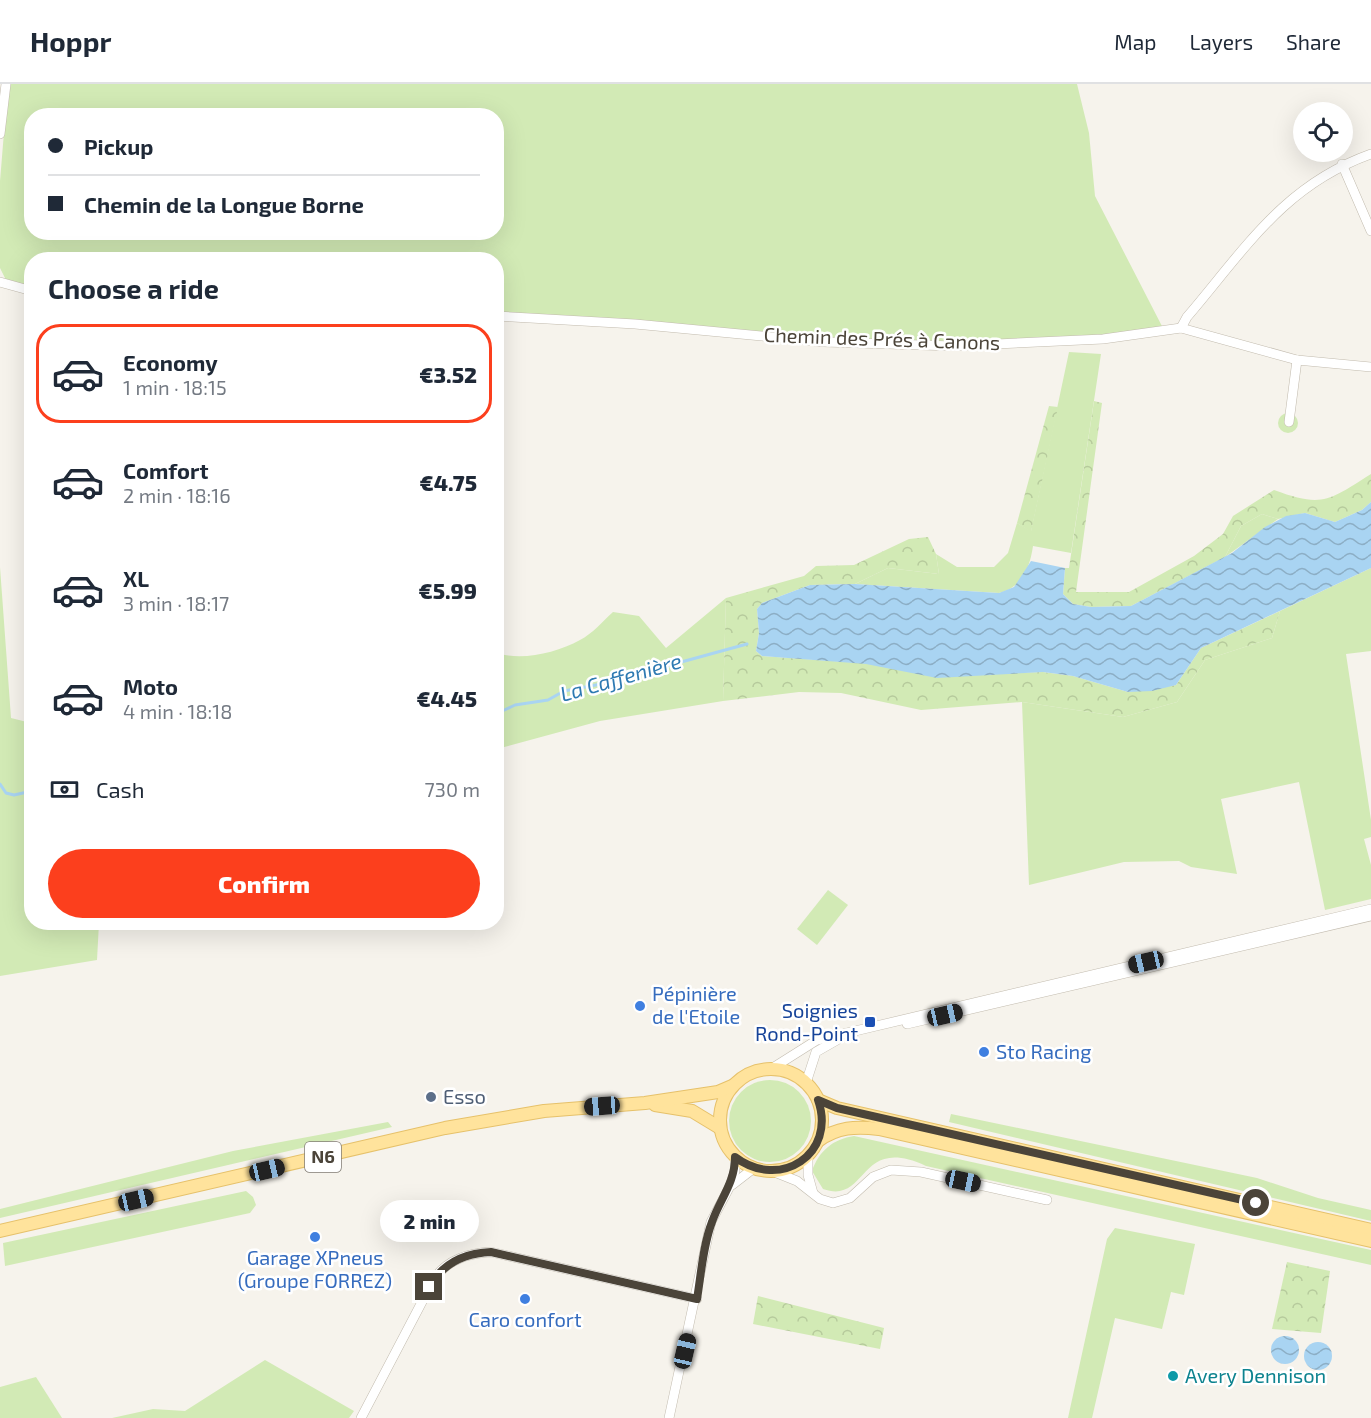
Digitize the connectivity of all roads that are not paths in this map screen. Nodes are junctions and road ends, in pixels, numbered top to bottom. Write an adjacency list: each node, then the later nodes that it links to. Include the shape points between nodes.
1 (6, 84): 2 (street)
2 (0, 134)
3 (1371, 153): 4 (street)
4 (1342, 164): 5 (street); 9 (street, via 1311,182 1281,207)
5 (1371, 231)
6 (0, 282): 7 (street)
7 (24, 289)
8 (504, 316): 9 (street, Chemin des Prés à Canons, via 824,342 953,346 1103,339)
9 (1181, 328): 10 (street, Chemin des Prés à Canons)
10 (1298, 360): 11 (street, Chemin des Prés à Canons); 12 (street)
11 (1371, 367)
12 (1289, 422)
13 (1371, 909): 15 (street, via 817,1040)
14 (1371, 916): 16 (street, via 837,1040 816,1052)
15 (771, 1069): 16 (main road, via 791,1072); 17 (main road, N6, via 752,1072)
16 (806, 1083): 18 (main road)
17 (732, 1086): 19 (main road, N6, via 718,1092); 20 (main road, via 720,1110)
18 (818, 1100): 21 (main road, via 822,1116); 29 (main road, via 845,1110)
19 (645, 1103): 20 (main road, N6, via 692,1111); 30 (main road, N6, via 544,1111 445,1128)
20 (720, 1128): 23 (main road)
21 (818, 1141): 22 (main road); 31 (main road, via 831,1131 851,1127 879,1129)
22 (808, 1155): 25 (main road, via 792,1167); 27 (street)
23 (735, 1157): 24 (main road); 26 (street)
24 (754, 1168): 25 (main road); 26 (street)
25 (772, 1171): 27 (street, via 797,1181)
26 (730, 1186): 32 (street, via 711,1222)
27 (813, 1193): 28 (street, via 840,1202 882,1172 906,1170)
28 (1047, 1200)
29 (1371, 1230)
30 (1, 1232)
31 (1371, 1241)
32 (697, 1299): 33 (street, via 491,1252 463,1256 434,1279); 34 (street)
33 (363, 1416)
34 (669, 1418)

